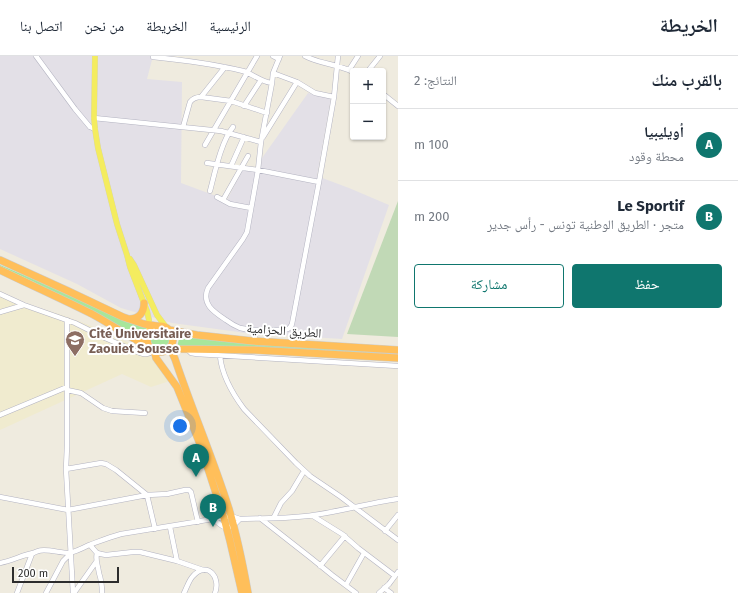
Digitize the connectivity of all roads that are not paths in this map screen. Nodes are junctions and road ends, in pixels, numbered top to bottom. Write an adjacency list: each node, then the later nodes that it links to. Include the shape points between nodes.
1 (36, 56): 31 (street, via 75,109 90,127)
2 (95, 56): 28 (main road)
3 (256, 56): 16 (street)
4 (273, 56): 10 (street)
5 (305, 56): 11 (street)
6 (338, 56): 11 (street)
7 (358, 56): 13 (street)
8 (380, 56): 14 (street)
9 (153, 57): 12 (street)
10 (280, 57): 17 (street)
11 (337, 65): 15 (street); 23 (street)
12 (225, 67): 16 (street); 22 (street)
13 (352, 68)
14 (370, 68)
15 (350, 71)
16 (248, 72): 18 (street); 24 (street)
17 (272, 73): 19 (street); 20 (street)
18 (261, 80): 20 (street); 25 (street)
19 (297, 82): 23 (street, via 315,94); 35 (street)
20 (272, 83): 27 (street)
21 (386, 96): 26 (street)
22 (201, 97): 24 (street); 29 (street, via 192,100)
23 (334, 97): 43 (street)
24 (231, 101): 25 (street); 32 (street)
25 (244, 106): 27 (street)
26 (398, 106)
27 (267, 113): 35 (street)
28 (94, 118): 29 (street); 31 (main road)
29 (183, 127): 32 (street)
30 (233, 128): 33 (street)
31 (95, 129): 48 (main road, via 108,190)
32 (213, 130): 33 (street); 36 (street)
33 (228, 133): 34 (street); 39 (street)
34 (244, 137): 35 (street); 40 (street)
35 (262, 141): 42 (street)
36 (205, 145)
37 (248, 156): 41 (street)
38 (207, 163): 39 (street)
39 (217, 164): 40 (street); 44 (street)
40 (231, 166): 41 (street)
41 (242, 167): 42 (street); 46 (street)
42 (258, 170): 43 (street); 47 (street)
43 (319, 182): 59 (street, via 292,324 284,330)
44 (210, 191)
45 (218, 197): 46 (street)
46 (223, 200): 47 (street)
47 (251, 208): 59 (street, via 247,232 208,288 206,299 219,316 240,328)
48 (127, 255): 52 (main road); 58 (main road, via 157,315)
49 (0, 260): 55 (highway)
50 (0, 270): 62 (highway, via 91,314)
51 (0, 294): 53 (street)
52 (144, 303): 55 (highway, via 140,315); 57 (main road)
53 (24, 305): 54 (street); 56 (street)
54 (0, 312)
55 (128, 319): 57 (highway)
56 (67, 320): 62 (street, via 137,352); 69 (street)
57 (152, 328): 58 (highway); 62 (highway, via 148,340)
58 (168, 328): 60 (highway, الطريق الحزامية, via 197,335); 61 (highway, via 173,336)
59 (255, 330): 60 (street)
60 (255, 341): 64 (highway, الطريق الحزامية)
61 (170, 348): 62 (highway, via 161,352); 63 (highway, الطريق الحزامية); 67 (highway)
62 (153, 349): 81 (highway, via 180,395)
63 (186, 350): 65 (street, via 193,354); 66 (highway, الطريق الحزامية, via 254,350); 67 (highway, via 178,356)
64 (398, 350)
65 (220, 356): 68 (street); 73 (street, via 224,375 238,401)
66 (398, 358)
67 (176, 364): 81 (highway, via 222,488)
68 (398, 366)
69 (67, 388): 70 (street, via 102,408); 71 (street); 72 (street)
70 (144, 413)
71 (0, 416)
72 (66, 469): 74 (street, via 101,462 116,470); 78 (street)
73 (304, 471): 77 (street); 82 (street, via 292,491 280,503)
74 (147, 495): 78 (street); 86 (street, via 190,491); 89 (street)
75 (0, 497): 78 (street)
76 (398, 499): 77 (street)
77 (355, 508): 80 (street); 90 (street)
78 (68, 510): 95 (street)
79 (398, 515): 90 (street)
80 (312, 516): 82 (street); 91 (street)
81 (228, 517): 84 (street); 85 (street); 88 (highway)
82 (274, 517): 83 (street)
83 (260, 518): 84 (street); 101 (street)
84 (240, 519): 88 (street)
85 (216, 520): 86 (street); 88 (street, via 224,527)
86 (198, 522): 87 (street)
87 (170, 527): 89 (street); 98 (street)
88 (230, 527): 112 (highway); 113 (highway)
89 (155, 529): 93 (street, via 121,534)
90 (385, 531): 92 (street)
91 (345, 536): 97 (street); 101 (street)
92 (398, 540)
93 (90, 545): 95 (street); 96 (street)
94 (33, 553): 95 (street, via 48,550); 100 (street); 106 (street)
95 (71, 553): 107 (street, via 63,561); 108 (street)
96 (97, 553): 98 (street, via 106,555 140,552); 99 (street)
97 (364, 553): 103 (street); 104 (street)
98 (177, 561): 102 (street)
99 (96, 562): 108 (street); 109 (street)
100 (0, 563)
101 (320, 566): 104 (street)
102 (203, 570): 110 (street, via 192,577); 111 (street, via 214,574)
103 (397, 574): 105 (street)
104 (346, 585): 114 (street)
105 (384, 588): 115 (street); 116 (street)
106 (17, 593)
107 (46, 593)
108 (74, 593)
109 (102, 593)
110 (184, 593)
111 (215, 593)
112 (242, 593)
113 (248, 593)
114 (356, 593)
115 (379, 593)
116 (390, 593)

